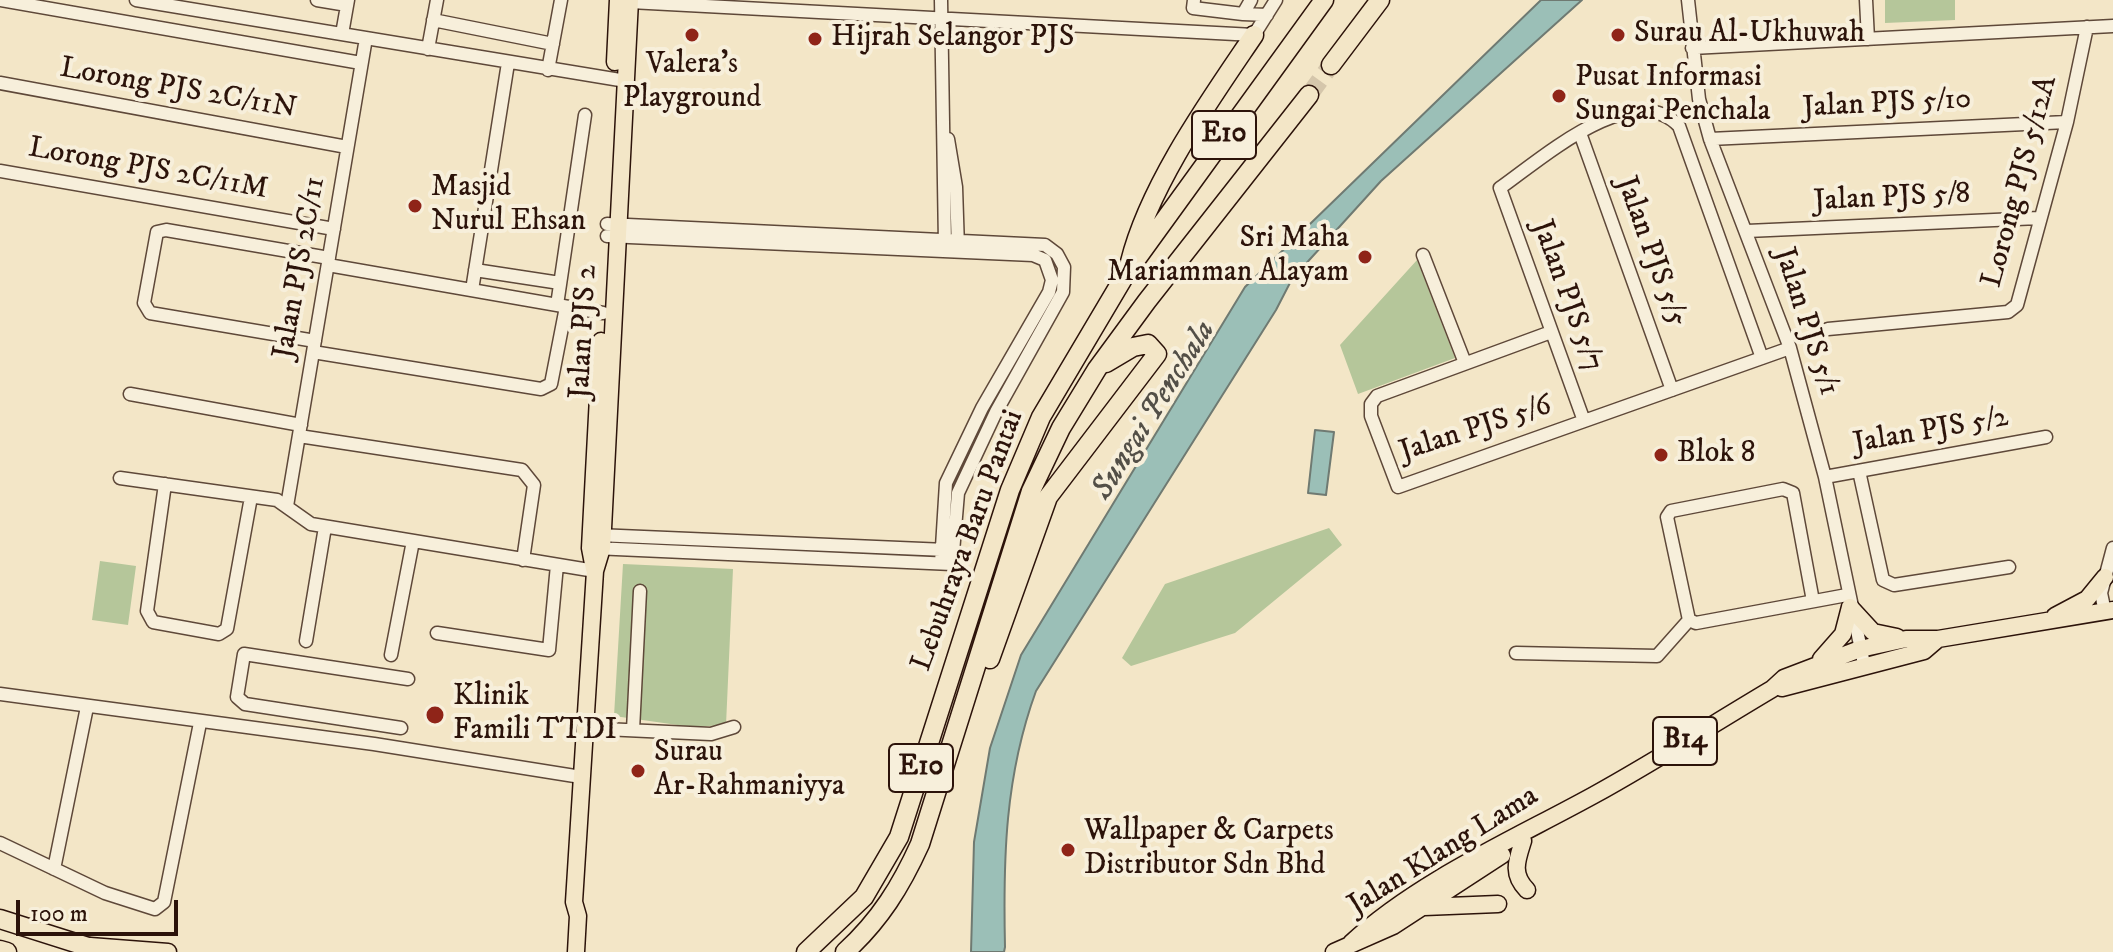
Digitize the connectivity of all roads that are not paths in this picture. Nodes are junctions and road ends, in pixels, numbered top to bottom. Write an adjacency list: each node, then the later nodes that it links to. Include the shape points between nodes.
1 (0, 0): 31 (street)
2 (136, 0): 17 (street)
3 (317, 0): 15 (street)
4 (437, 0): 21 (street)
5 (561, 0): 28 (street)
6 (941, 0): 20 (street)
7 (1194, 0): 18 (street, via 1193,8)
8 (1251, 0): 18 (street)
9 (1276, 0): 19 (street)
10 (1324, 0): 52 (highway, Lebuhraya Baru Pantai / E10)
11 (1380, 0): 33 (highway)
12 (1688, 0): 29 (street, Jalan PJS 5/1)
13 (1866, 0): 27 (street)
14 (626, 1): 16 (street); 35 (main road, Jalan PJS 2)
15 (347, 2): 24 (street)
16 (676, 2): 20 (street)
17 (170, 3): 24 (street)
18 (1243, 14): 19 (street)
19 (1267, 15): 25 (street)
20 (941, 19): 25 (street); 48 (street)
21 (433, 20): 28 (street); 30 (street)
22 (2113, 26): 23 (street)
23 (2087, 27): 27 (street); 39 (street, Lorong PJS 5/12A)
24 (342, 34): 26 (street)
25 (1254, 35): 52 (highway, via 1199,117 1144,220)
26 (366, 38): 30 (street); 31 (street, Jalan PJS 2C/11)
27 (1868, 39): 29 (street)
28 (553, 44): 34 (street)
29 (1692, 48): 41 (street, Jalan PJS 5/1)
30 (428, 49): 32 (street)
31 (361, 63): 42 (street, Jalan PJS 2C/11)
32 (508, 63): 34 (street); 51 (street)
33 (1331, 65)
34 (548, 70): 35 (street)
35 (620, 81): 46 (main road, Jalan PJS 2)
36 (0, 83): 42 (street, Lorong PJS 2C/11N)
37 (1309, 95): 63 (highway, Lebuhraya Baru Pantai / E10)
38 (585, 115): 53 (street)
39 (2067, 122): 41 (street, Jalan PJS 5/10); 44 (street, Lorong PJS 5/12A)
40 (1580, 133): 58 (street, Jalan PJS 5/7, via 1500,188); 61 (street, via 1598,120 1638,112 1664,114 1679,126); 64 (street, Jalan PJS 5/5)
41 (1710, 139): 47 (street, Jalan PJS 5/1)
42 (347, 147): 45 (street, Jalan PJS 2C/11)
43 (0, 171): 45 (street, Lorong PJS 2C/11M)
44 (2039, 218): 47 (street, Jalan PJS 5/8); 57 (street, Lorong PJS 5/12A, via 2017,305 2008,312)
45 (334, 229): 50 (street, Jalan PJS 2C/11)
46 (612, 230): 48 (street); 56 (main road, Jalan PJS 2); 77 (main road, Jalan PJS 2)
47 (1747, 231): 60 (street, Jalan PJS 5/1)
48 (952, 245): 77 (street, via 1045,245 1064,267 1063,292 958,493 945,555)
49 (1423, 255): 62 (street)
50 (328, 262): 54 (street); 59 (street, Jalan PJS 2C/11); 59 (street, via 157,232 144,303 150,313)
51 (475, 270): 53 (street); 54 (street)
52 (1127, 272): 126 (highway, Lebuhraya Baru Pantai / E10, via 1041,417 1010,490 899,837 864,897)
53 (560, 283): 55 (street)
54 (472, 290): 55 (street)
55 (561, 306): 56 (street); 59 (street, via 551,384 541,389)
56 (603, 313): 77 (main road, Jalan PJS 2)
57 (1828, 329)
58 (1551, 332): 62 (street, Jalan PJS 5/6); 66 (street, Jalan PJS 5/7)
59 (314, 347): 67 (street, Jalan PJS 2C/11)
60 (1790, 348): 61 (street, Jalan PJS 5/6); 70 (street, Jalan PJS 5/1)
61 (1762, 358): 64 (street, Jalan PJS 5/6)
62 (1465, 363): 66 (street, Jalan PJS 5/6, via 1374,399 1371,416 1398,487)
63 (1097, 369): 127 (highway, Lebuhraya Baru Pantai / E10, via 1031,491 920,844 881,917); 128 (highway, via 1142,344 1157,354 1048,497 923,846 886,912)
64 (1672, 390): 66 (street, Jalan PJS 5/6)
65 (130, 394): 67 (street)
66 (1584, 421)
67 (300, 430): 74 (street, Jalan PJS 2C/11); 79 (street, via 522,470 534,485)
68 (2046, 437): 69 (street, Jalan PJS 5/2)
69 (1859, 471): 70 (street, Jalan PJS 5/2); 81 (street, via 1883,580 1894,585)
70 (1825, 477): 87 (street, Jalan PJS 5/1)
71 (120, 478): 72 (street)
72 (165, 484): 73 (street); 73 (street, via 147,611 153,622 219,634 227,629)
73 (251, 497): 74 (street)
74 (287, 506): 75 (street, via 298,518)
75 (325, 527): 76 (street); 94 (street)
76 (413, 541): 79 (street); 96 (street)
77 (596, 541): 82 (main road, Jalan PJS 2)
78 (2113, 548): 83 (street)
79 (523, 560): 80 (street)
80 (557, 565): 82 (street); 91 (street, via 549,650)
81 (2009, 567)
82 (595, 571): 106 (main road, Jalan PJS 2)
83 (2105, 577): 88 (street, via 2101,593); 90 (main road, via 2087,599)
84 (640, 591): 107 (street)
85 (2113, 594): 88 (street)
86 (1813, 601): 87 (street); 89 (street, via 1696,623); 89 (street, via 1793,493 1783,489 1671,511 1667,517)
87 (1848, 601): 92 (main road, via 1873,632); 97 (street, Jalan PJS 5/1); 98 (main road, via 1838,643)
88 (2109, 611): 90 (main road, Jalan Klang Lama / B14)
89 (1689, 620): 95 (street, via 1657,656)
90 (2043, 623): 93 (main road, Jalan Klang Lama / B14)
91 (437, 633)
92 (1906, 639): 93 (main road, Jalan Klang Lama / B14); 97 (main road, Jalan Klang Lama / B14)
93 (1938, 639): 97 (main road, Jalan Klang Lama / B14, via 1924,651)
94 (306, 641)
95 (1516, 653)
96 (391, 655)
97 (1862, 656): 98 (main road, Jalan Klang Lama / B14); 100 (main road, Jalan Klang Lama / B14)
98 (1817, 662): 100 (main road, Jalan Klang Lama / B14)
99 (408, 679): 105 (street, via 244,654 241,668 237,697 245,704)
100 (1772, 689): 109 (main road, Jalan Klang Lama / B14)
101 (0, 694): 102 (street)
102 (87, 707): 103 (street); 112 (street)
103 (200, 723): 108 (street); 112 (street, via 164,902 145,909)
104 (734, 727): 107 (street, via 711,734)
105 (401, 728)
106 (583, 728): 107 (street); 108 (main road, Jalan PJS 2)
107 (633, 730)
108 (581, 777): 114 (main road, Jalan PJS 2)
109 (1567, 809): 110 (main road, Jalan Klang Lama / B14); 118 (main road, Jalan Klang Lama / B14, via 1375,921)
110 (1523, 841): 113 (main road, via 1516,874); 116 (main road, Jalan Klang Lama / B14)
111 (0, 843): 112 (street)
112 (54, 869)
113 (1527, 890)
114 (574, 902): 124 (main road, Jalan PJS 2); 125 (main road, Jalan PJS 2)
115 (1498, 904): 116 (main road)
116 (1421, 907): 118 (main road, Jalan Klang Lama / B14)
117 (0, 919): 119 (highway)
118 (1351, 943): 129 (main road, Jalan Klang Lama / B14)
119 (90, 949): 122 (highway); 123 (main road)
120 (0, 950): 121 (highway)
121 (7, 952)
122 (104, 952)
123 (168, 952)
124 (566, 952)
125 (576, 952)
126 (806, 952)
127 (845, 952)
128 (852, 952)
129 (1334, 952)

